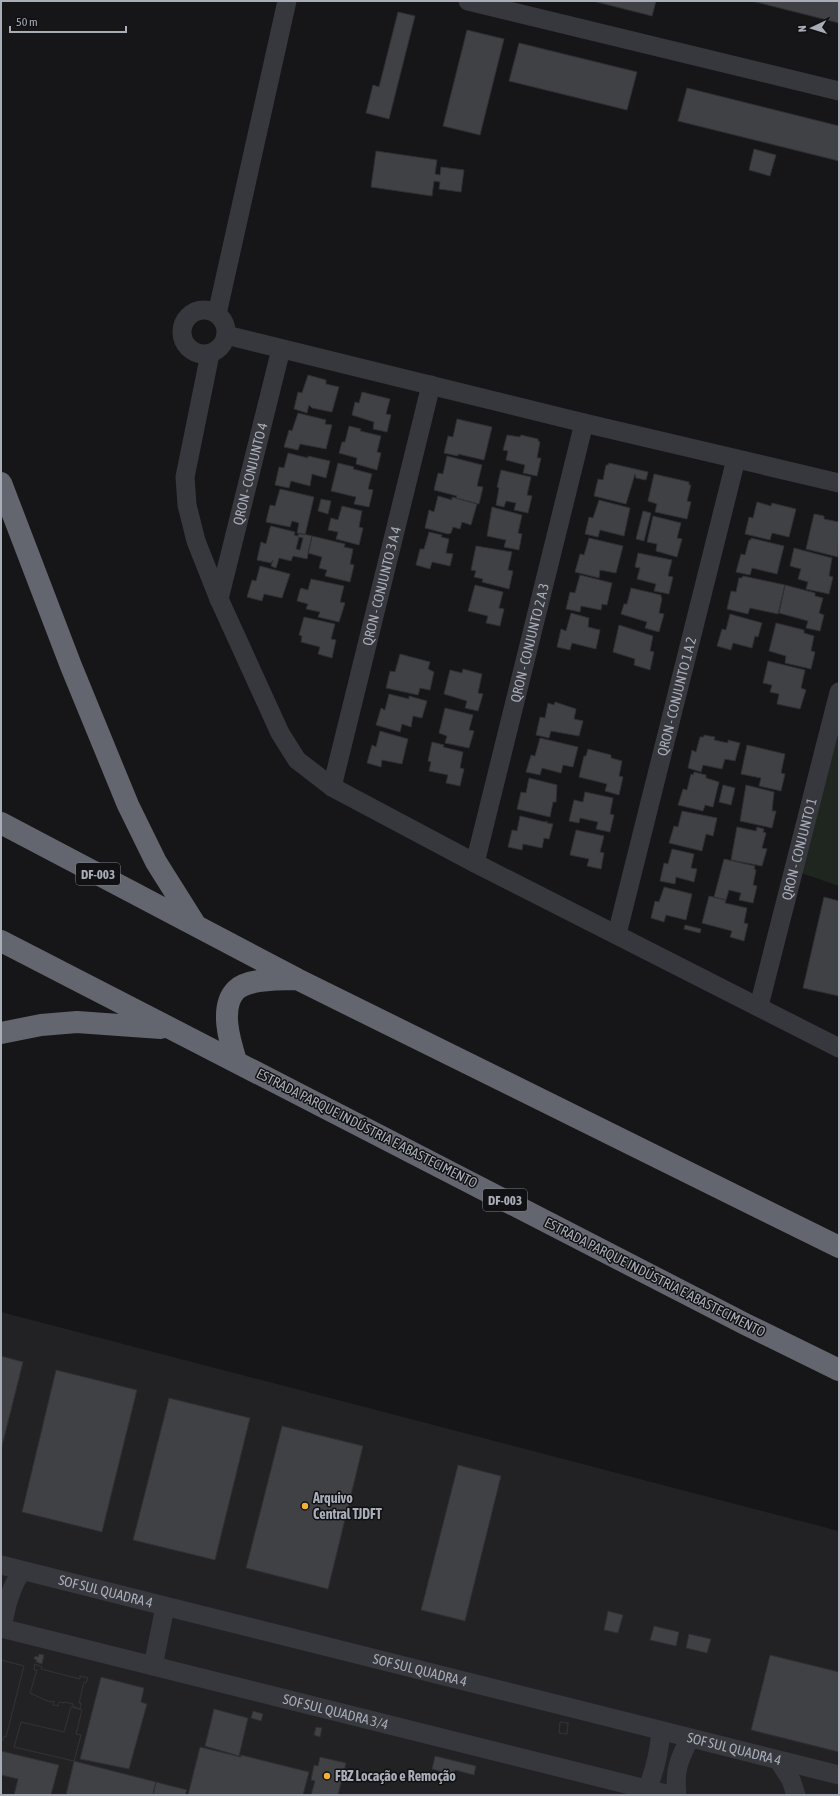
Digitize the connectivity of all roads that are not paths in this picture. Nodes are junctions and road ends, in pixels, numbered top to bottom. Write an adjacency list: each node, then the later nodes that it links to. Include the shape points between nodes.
1 (288, 1): 4 (street)
2 (468, 1): 3 (street)
3 (839, 91)
4 (217, 314): 5 (street, via 224,323); 7 (street, via 208,310 189,315 183,324 182,334 184,343)
5 (226, 335): 6 (street); 8 (street, via 224,343)
6 (281, 349): 9 (street); 15 (street, QRON - CONJUNTO 4)
7 (191, 351): 8 (street); 10 (street)
8 (210, 354): 10 (street)
9 (431, 385): 11 (street); 17 (street, QRON - CONJUNTO 3 A 4)
10 (200, 399): 15 (street, via 185,477 187,505 196,541)
11 (584, 423): 12 (street); 19 (street, QRON - CONJUNTO 2 A 3)
12 (736, 459): 14 (street); 21 (street, QRON - CONJUNTO 1 A 2)
13 (1, 483): 20 (highway, via 128,805 156,862)
14 (839, 483)
15 (219, 599): 17 (street, via 280,734 297,760)
16 (839, 692): 24 (street, QRON - CONJUNTO 1)
17 (332, 787): 19 (street)
18 (1, 823): 20 (highway, DF-003)
19 (475, 863): 21 (street)
20 (196, 926): 23 (highway, DF-003)
21 (617, 934): 24 (street)
22 (1, 941): 25 (highway, ESTRADA PARQUE INDÚSTRIA E ABASTECIMENTO / DF-003)
23 (297, 979): 28 (highway, via 262,980 236,990 227,1014 229,1038); 29 (highway, DF-003)
24 (759, 1006): 27 (street)
25 (172, 1029): 26 (highway, via 77,1022 40,1025); 28 (highway, ESTRADA PARQUE INDÚSTRIA E ABASTECIMENTO / DF-003)
26 (1, 1033)
27 (839, 1048)
28 (236, 1061): 30 (highway, ESTRADA PARQUE INDÚSTRIA E ABASTECIMENTO / DF-003)
29 (839, 1247)
30 (839, 1370)
31 (1, 1565): 32 (street, SOF SUL QUADRA 4)
32 (22, 1571): 33 (street, SOF SUL QUADRA 4); 34 (street, via 13,1584)
33 (165, 1607): 35 (street); 36 (street, SOF SUL QUADRA 4)
34 (2, 1628): 35 (street, SOF SUL QUADRA 3/4)
35 (153, 1666): 40 (street, SOF SUL QUADRA 3/4)
36 (661, 1732): 37 (street, SOF SUL QUADRA 4); 40 (street, via 659,1750)
37 (690, 1738): 38 (street, SOF SUL QUADRA 4); 42 (street, via 677,1768)
38 (780, 1761): 39 (street, SOF SUL QUADRA 4); 43 (street)
39 (839, 1775)
40 (647, 1789): 41 (street, SOF SUL QUADRA 3/4)
41 (670, 1795)
42 (677, 1795)
43 (796, 1795)

